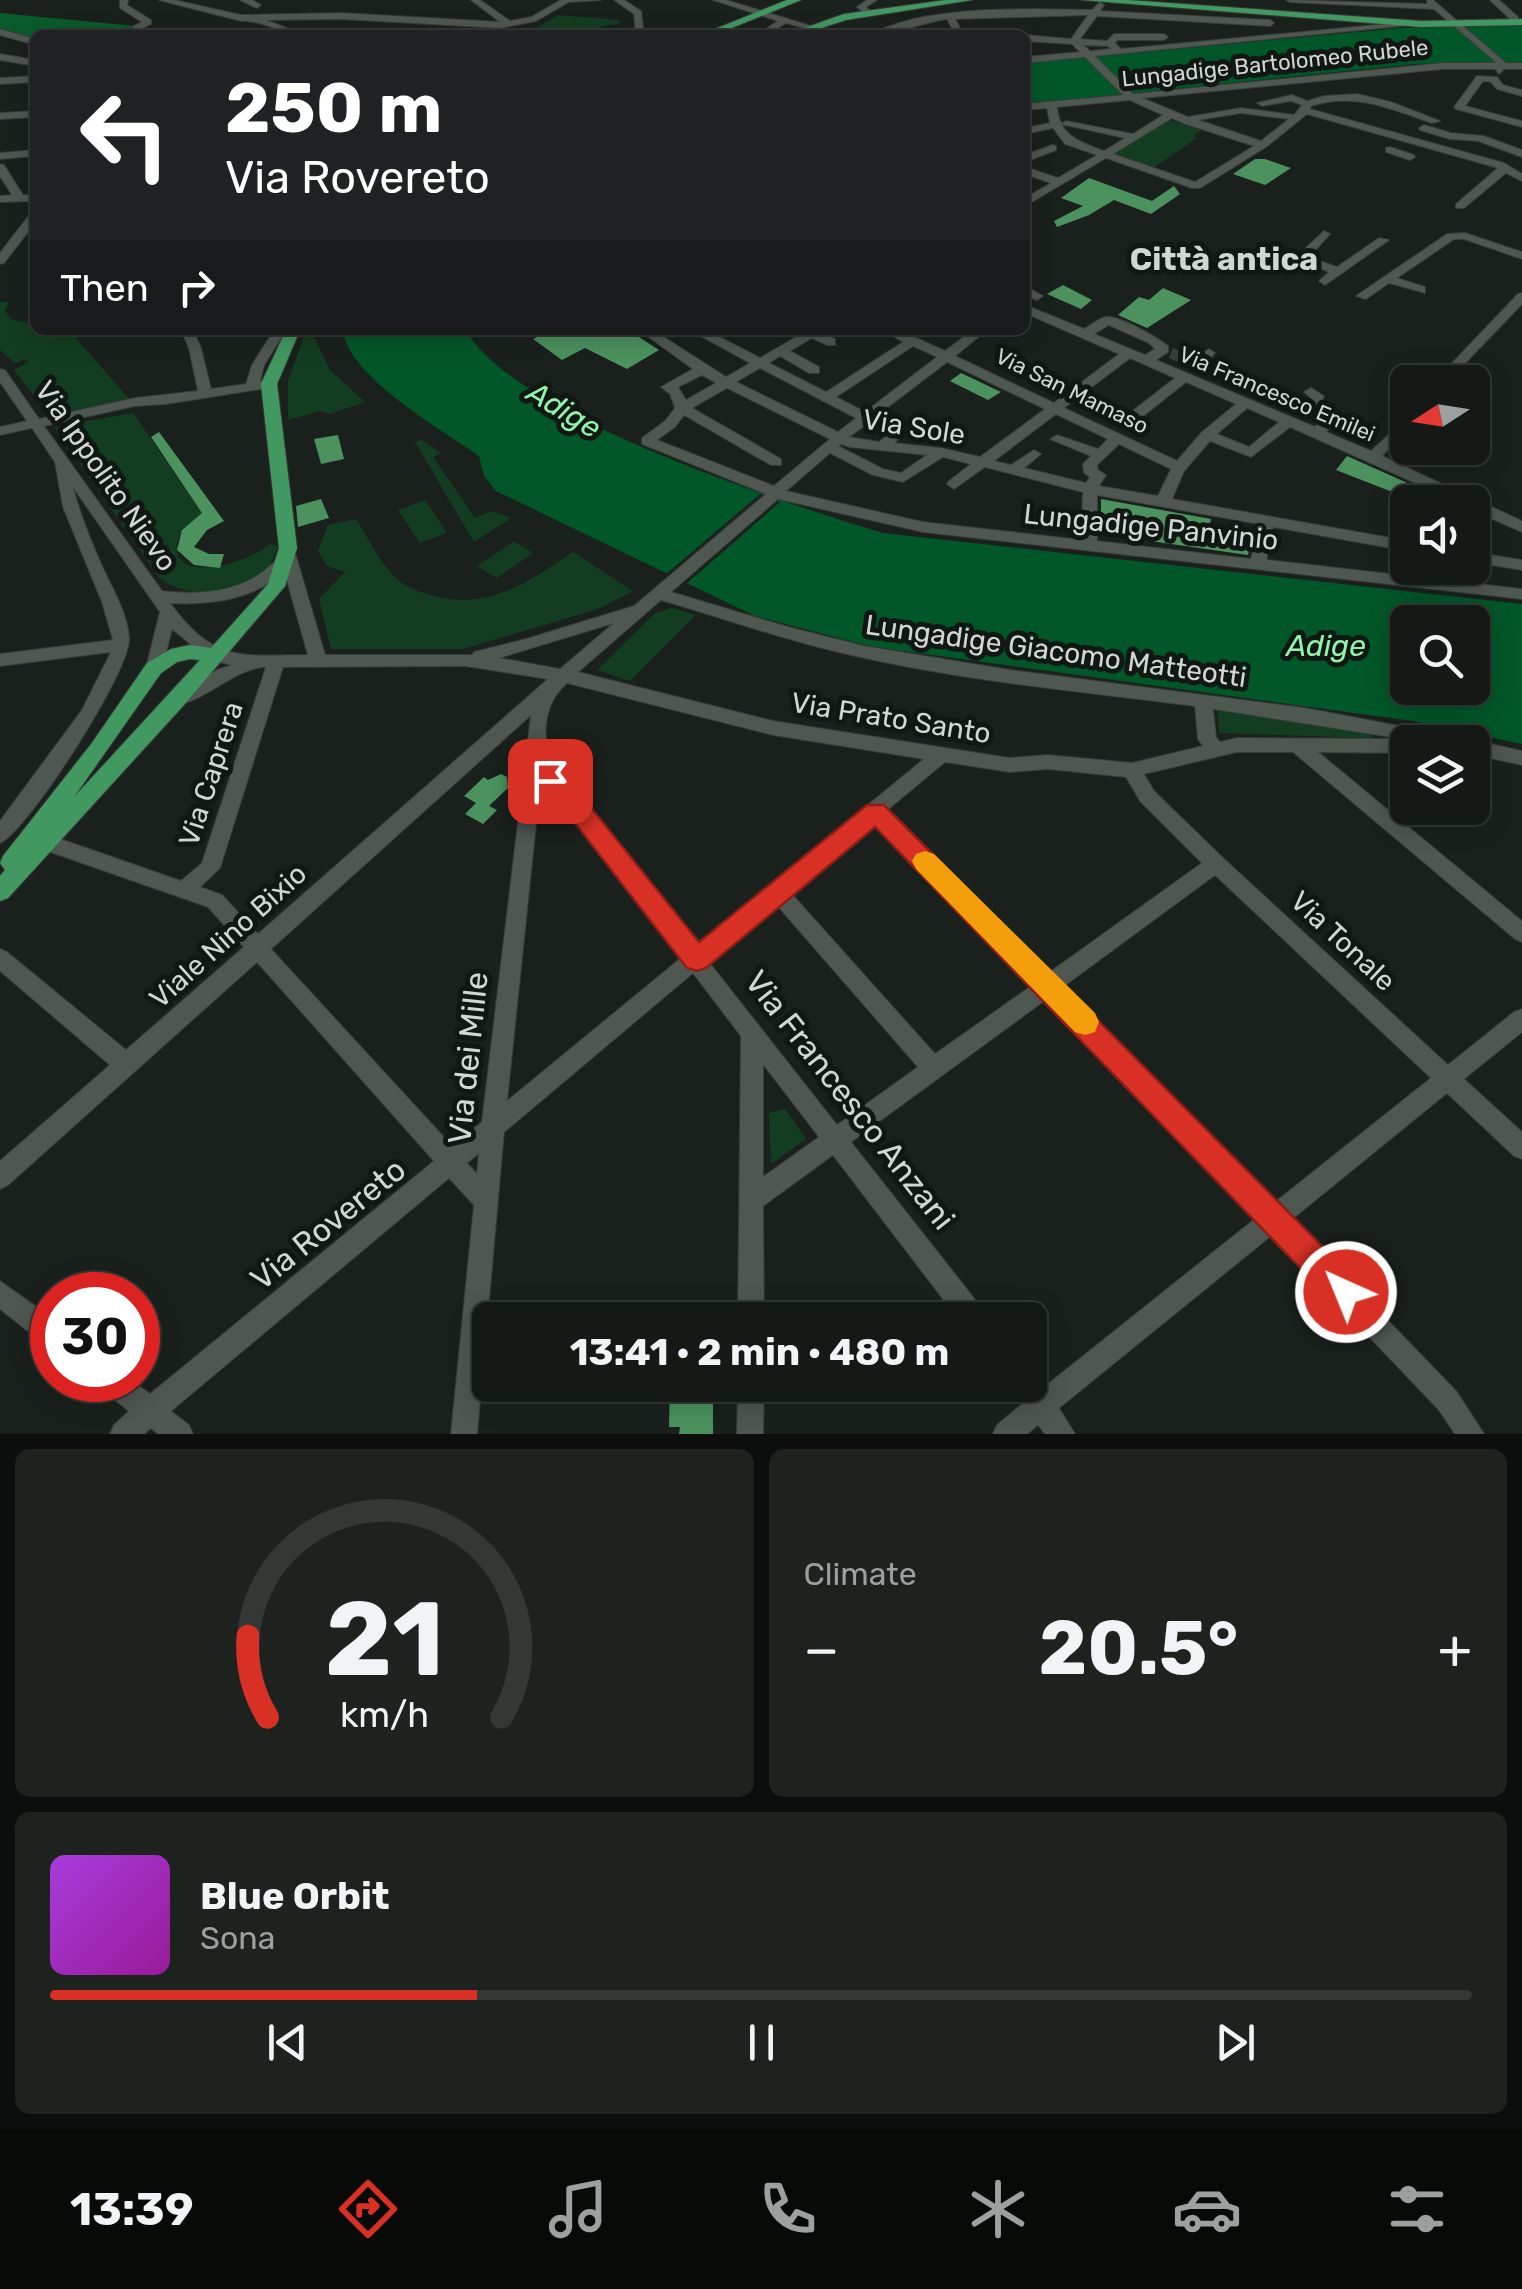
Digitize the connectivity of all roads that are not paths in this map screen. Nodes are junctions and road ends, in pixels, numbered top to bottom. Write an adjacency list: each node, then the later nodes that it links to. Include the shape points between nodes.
1 (124, 0): 33 (street, via 123,6 148,22)
2 (163, 0): 24 (street)
3 (244, 0): 16 (street)
4 (475, 0): 31 (street)
5 (566, 0): 6 (street); 31 (street)
6 (597, 0)
7 (618, 0): 35 (street, via 638,13)
8 (717, 0): 22 (street)
9 (794, 0): 22 (main road)
10 (958, 0): 11 (main road); 20 (main road)
11 (967, 0)
12 (1087, 0): 17 (main road)
13 (1290, 0): 15 (street)
14 (1494, 0): 26 (street)
15 (1431, 3): 27 (street)
16 (257, 4)
17 (1100, 4): 19 (main road); 21 (street); 49 (street)
18 (1213, 4): 19 (main road); 30 (main road)
19 (1140, 6): 28 (street)
20 (873, 8): 32 (main road)
21 (1056, 8): 23 (street); 44 (street)
22 (760, 12): 25 (street); 36 (main road)
23 (950, 16): 40 (street); 41 (street)
24 (254, 18): 31 (street); 34 (street)
25 (785, 20): 32 (street); 37 (street)
26 (1520, 20): 27 (main road)
27 (1459, 21): 30 (main road); 52 (street)
28 (1246, 22): 29 (street); 43 (street, via 1252,36)
29 (1270, 23)
30 (1374, 24): 47 (street)
31 (509, 25)
32 (806, 27): 38 (main road); 39 (street)
33 (131, 30)
34 (286, 30)
35 (640, 30)
36 (717, 30)
37 (768, 30)
38 (800, 30)
39 (818, 30)
40 (888, 30)
41 (957, 30)
42 (0, 32): 45 (street)
43 (1181, 37): 47 (street); 48 (street, via 1117,37)
44 (1030, 40)
45 (30, 41)
46 (1030, 41): 49 (street)
47 (1217, 42): 48 (street)
48 (1114, 47): 49 (street); 49 (street)
49 (1083, 48): 51 (street); 64 (street)
50 (0, 57): 53 (street)
51 (1030, 60)
52 (1503, 65): 54 (street, Lungadige Bartolomeo Rubele); 58 (street); 64 (street, Lungadige Bartolomeo Rubele)
53 (30, 66)
54 (1522, 66)
55 (30, 67): 56 (street)
56 (0, 68)
57 (30, 79): 59 (street)
58 (1494, 79): 63 (street); 76 (street, via 1480,78 1458,107)
59 (0, 81)
60 (0, 89): 61 (street)
61 (30, 90)
62 (1250, 94): 65 (street)
63 (1522, 94)
64 (1131, 96): 67 (street, Lungadige Bartolomeo Rubele); 72 (street)
65 (1262, 103): 68 (street); 69 (street, via 1292,98)
66 (1030, 106): 67 (street, Lungadige Bartolomeo Rubele)
67 (1052, 106): 75 (street)
68 (1272, 110): 69 (street); 73 (street, via 1216,112)
69 (1303, 111): 77 (street, via 1346,94); 80 (street); 81 (street)
70 (30, 114): 71 (street)
71 (0, 116)
72 (1169, 116): 73 (street); 79 (street)
73 (1186, 121): 81 (street)
74 (1030, 122): 75 (street)
75 (1058, 123): 78 (street); 79 (street); 85 (street, via 1069,142)
76 (1522, 124)
77 (1428, 125): 80 (street); 83 (street)
78 (1030, 136)
79 (1135, 137): 85 (street)
80 (1404, 140): 88 (street, via 1388,152); 90 (street)
81 (1262, 145): 85 (street, via 1196,186)
82 (1052, 148): 87 (street)
83 (1517, 152): 90 (street)
84 (30, 153): 86 (street)
85 (1105, 155): 93 (street)
86 (0, 156)
87 (1030, 157)
88 (1410, 157)
89 (0, 167): 94 (street)
90 (1502, 167): 92 (street); 98 (street)
91 (1030, 172): 93 (street)
92 (1522, 178)
93 (1059, 182): 97 (street)
94 (19, 198): 95 (street); 96 (street)
95 (30, 198)
96 (0, 200)
97 (1030, 201)
98 (1460, 206)
99 (30, 221): 102 (street)
100 (1324, 234): 104 (street, via 1301,258)
101 (1383, 240): 104 (street)
102 (2, 255)
103 (1522, 256): 105 (street, via 1458,235 1422,252)
104 (1338, 272): 106 (street)
105 (1389, 279): 107 (street); 108 (street)
106 (1325, 281)
107 (1421, 290)
108 (1362, 296)
109 (1522, 297): 111 (street)
110 (1030, 311): 112 (street, Via Francesco Emilei)
111 (1516, 313): 132 (street)
112 (1085, 334): 126 (street, Via Francesco Emilei); 131 (street, via 1108,320 1162,347)
113 (190, 335): 138 (street)
114 (277, 335): 137 (street, via 258,366)
115 (291, 335): 137 (main road)
116 (653, 335): 129 (street)
117 (706, 335): 122 (street)
118 (808, 335): 125 (street)
119 (821, 335): 124 (street)
120 (900, 335): 123 (street, Via San Mamaso)
121 (974, 335): 128 (street, Viale Nino Bixio)
122 (717, 341): 129 (street); 130 (street)
123 (913, 341): 128 (street, Via San Mamaso); 140 (street)
124 (831, 342)
125 (780, 351): 130 (street); 134 (street)
126 (1130, 352): 131 (street, Via Francesco Emilei); 144 (street)
127 (1209, 353): 133 (street)
128 (946, 356): 144 (street, Via San Mamaso); 146 (street, Viale Nino Bixio)
129 (684, 357): 136 (street)
130 (753, 359): 136 (street); 140 (street)
131 (1147, 360): 133 (street, Via Francesco Emilei)
132 (1459, 365)
133 (1190, 366): 141 (street, Via Francesco Emilei); 142 (street, via 1132,418)
134 (814, 370)
135 (0, 373): 149 (street, Via Ippolito Nievo)
136 (713, 375): 143 (street); 143 (street, via 676,392); 156 (street)
137 (264, 389): 138 (street); 179 (main road)
138 (205, 392): 149 (street)
139 (1311, 392): 145 (street, via 1318,396)
140 (828, 397): 146 (street)
141 (1246, 402): 148 (street, Via Francesco Emilei); 152 (street)
142 (1104, 407)
143 (682, 408): 163 (street); 170 (street, Lungadige Panvinio, via 647,441)
144 (1055, 408): 154 (street, Via San Mamaso); 164 (street)
145 (1312, 409)
146 (868, 417): 156 (street, Viale Nino Bixio); 157 (street, via 897,434)
147 (1331, 417): 151 (street)
148 (1288, 421): 151 (street, Via Francesco Emilei); 152 (street, via 1251,452)
149 (36, 424): 150 (street); 162 (street, Via Ippolito Nievo)
150 (0, 431)
151 (1317, 433): 161 (street, Via Francesco Emilei)
152 (1208, 435): 165 (street)
153 (1057, 438): 160 (street)
154 (1118, 438): 160 (street); 165 (street, Via San Mamaso)
155 (1390, 439): 161 (street)
156 (835, 442): 157 (street, Via Sole); 158 (street, via 878,472 904,478); 170 (street, Viale Nino Bixio)
157 (883, 445): 158 (street, Via Sole)
158 (932, 446): 164 (street, Via Sole)
159 (1034, 454): 166 (street)
160 (1098, 454): 169 (street, via 1090,464 1099,476)
161 (1372, 457): 168 (street, Via Francesco Emilei)
162 (62, 459): 172 (street, Via Ippolito Nievo); 176 (street)
163 (776, 462)
164 (980, 464): 166 (street, Via Sole); 167 (street)
165 (1178, 468): 171 (street)
166 (1012, 471): 169 (street, Via Sole)
167 (954, 484)
168 (1433, 485)
169 (1090, 489): 171 (street, Via Sole); 178 (street)
170 (774, 495): 178 (street, Lungadige Panvinio, via 923,527); 186 (street, Viale Nino Bixio)
171 (1164, 500): 175 (street, Via Sole)
172 (93, 506): 176 (street); 188 (street, Via Ippolito Nievo)
173 (1490, 511): 174 (street, Via Francesco Emilei)
174 (1518, 520)
175 (1267, 523): 177 (street, Via Sole); 181 (street)
176 (75, 526): 194 (street, via 118,622)
177 (1390, 543)
178 (1088, 545): 181 (street, Lungadige Panvinio)
179 (288, 556): 184 (main road); 188 (street, via 275,573 220,596); 189 (street)
180 (1490, 560): 182 (street)
181 (1259, 564): 185 (street, Lungadige Panvinio)
182 (1522, 566)
183 (1470, 585): 185 (street)
184 (276, 586): 189 (street, via 290,589); 195 (main road)
185 (1470, 588): 187 (street, Lungadige Panvinio)
186 (659, 594): 190 (street, Viale Nino Bixio); 203 (street, Lungadige Giacomo Matteotti, via 865,652)
187 (1522, 594)
188 (157, 596): 191 (street, Via Ippolito Nievo)
189 (305, 605): 199 (street)
190 (642, 608): 192 (street); 193 (street, Viale Nino Bixio)
191 (168, 612): 195 (street, Via Ippolito Nievo, via 180,630); 200 (street, Via Ippolito Nievo)
192 (590, 625): 193 (street, via 605,630); 197 (street)
193 (604, 642): 201 (street, Viale Nino Bixio)
194 (121, 645): 196 (street); 221 (street, via 67,743)
195 (216, 656): 198 (street); 200 (main road, via 190,652); 204 (main road)
196 (0, 660)
197 (464, 660): 199 (street); 201 (street, Via Prato Santo)
198 (268, 662): 199 (street); 204 (street, via 223,674); 225 (street, Via Caprera, via 210,868)
199 (320, 662)
200 (154, 668): 210 (main road)
201 (563, 676): 202 (street, Viale Nino Bixio); 214 (street, Via Prato Santo, via 773,728)
202 (546, 691): 205 (street, Viale Nino Bixio); 208 (street, Via dei Mille)
203 (1204, 700): 206 (street, Lungadige Giacomo Matteotti); 211 (street)
204 (176, 701): 213 (main road)
205 (494, 737): 208 (street, via 519,732); 229 (street, Viale Nino Bixio)
206 (1390, 739)
207 (1390, 740): 209 (street, Via Prato Santo)
208 (536, 744): 217 (street, Via Francesco Anzani); 219 (street, Via dei Mille)
209 (1298, 746): 211 (street, Via Prato Santo); 228 (street)
210 (99, 749): 213 (main road, via 110,757); 218 (main road)
211 (1214, 749): 216 (street, Via Prato Santo)
212 (1490, 752): 215 (street)
213 (126, 753): 218 (main road)
214 (941, 755): 216 (street, Via Prato Santo); 220 (street, Via Rovereto)
215 (1522, 758)
216 (1132, 770): 223 (street, Via Tonale, via 1147,796)
217 (557, 782): 219 (street); 231 (street, Via Francesco Anzani)
218 (86, 783): 222 (main road); 224 (main road)
219 (531, 790): 238 (street, Via dei Mille)
220 (876, 812): 227 (street, Via Rovereto); 232 (street)
221 (0, 835)
222 (46, 842): 225 (street); 226 (main road)
223 (1216, 864): 232 (street); 237 (street, Via Tonale)
224 (0, 882)
225 (182, 890): 229 (street, via 215,901)
226 (0, 891)
227 (778, 892): 231 (street, Via Rovereto); 236 (street)
228 (1522, 933)
229 (258, 946): 235 (street, Viale Nino Bixio); 241 (street)
230 (0, 958): 235 (street)
231 (697, 959): 234 (street, Via Francesco Anzani); 238 (street, Via Rovereto)
232 (1048, 985): 236 (street); 245 (street)
233 (1522, 1019): 237 (street)
234 (752, 1031): 239 (street, Via Francesco Anzani); 243 (street)
235 (126, 1064): 242 (street, Viale Nino Bixio)
236 (934, 1068): 239 (street)
237 (1447, 1079): 240 (street, Via Tonale); 245 (street)
238 (493, 1126): 241 (street, Via Rovereto); 244 (street, Via dei Mille)
239 (837, 1139): 243 (street); 248 (street, Via Francesco Anzani)
240 (1522, 1148)
241 (452, 1164): 244 (street); 255 (street, Via Rovereto)
242 (0, 1177)
243 (753, 1199): 247 (street)
244 (485, 1200): 258 (street, Via dei Mille)
245 (1275, 1218): 250 (street); 262 (street, via 1448,1401)
246 (0, 1292): 249 (street)
247 (751, 1302)
248 (961, 1302)
249 (30, 1316)
250 (1047, 1386)
251 (138, 1402): 255 (street)
252 (750, 1402): 259 (street)
253 (1029, 1402): 260 (street)
254 (1038, 1402): 261 (street)
255 (150, 1412): 256 (street, Via Rovereto); 257 (street)
256 (123, 1434)
257 (180, 1434)
258 (464, 1434)
259 (750, 1434)
260 (1006, 1434)
261 (1062, 1434)
262 (1471, 1434)

